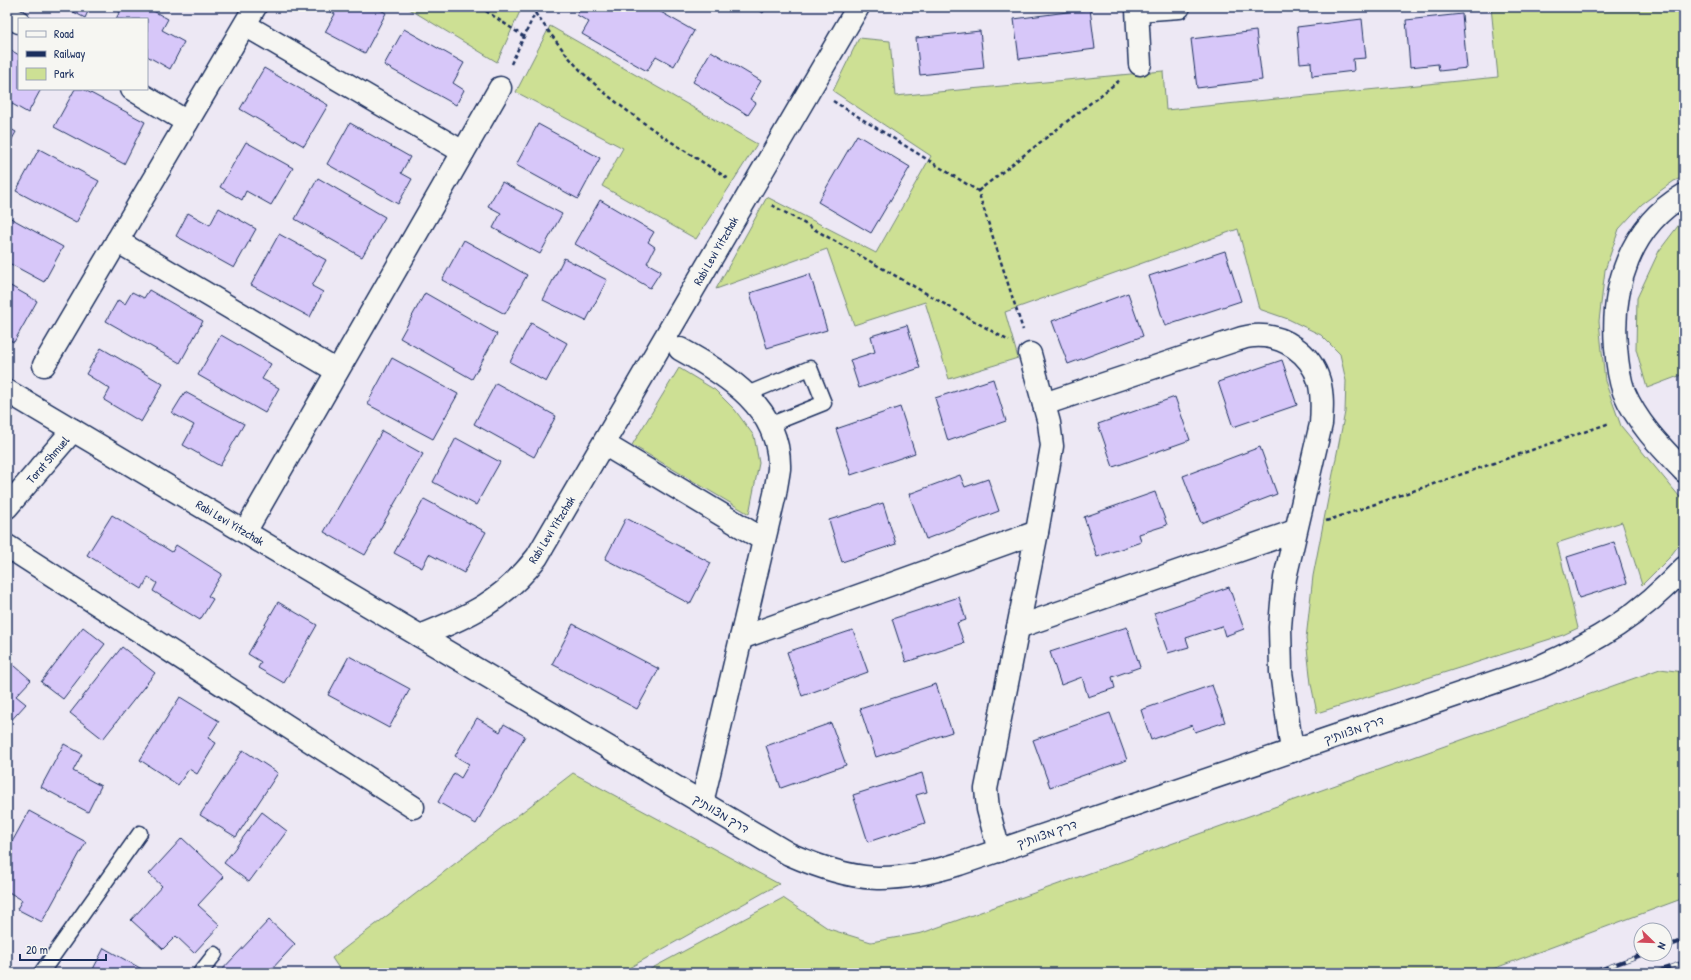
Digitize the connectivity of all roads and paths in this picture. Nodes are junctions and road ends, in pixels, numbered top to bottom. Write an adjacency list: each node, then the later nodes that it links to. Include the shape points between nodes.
1 (480, 7): 8 (path)
2 (538, 7): 8 (path)
3 (858, 7): 11 (street, Rabi Levi Yitzchak)
4 (1179, 7): 9 (street, via 1137,10)
5 (7, 15): 7 (street)
6 (250, 16): 13 (street); 14 (street)
7 (18, 21)
8 (523, 36): 10 (path)
9 (1140, 64): 15 (path)
10 (500, 88): 14 (street)
11 (811, 88): 15 (path); 28 (street, Rabi Levi Yitzchak)
12 (134, 90): 13 (street)
13 (187, 122): 17 (street)
14 (463, 152): 21 (street)
15 (978, 191): 19 (path)
16 (1684, 195): 25 (street, via 1649,223 1633,247 1622,274 1616,303 1614,333 1624,391)
17 (117, 241): 20 (street); 21 (street)
18 (680, 349): 23 (street, via 720,373)
19 (1030, 354): 24 (street)
20 (44, 365)
21 (337, 371): 32 (street)
22 (7, 391): 27 (street, Rabi Levi Yitzchak)
23 (747, 394): 26 (street, via 763,413); 26 (lane, via 810,368 824,402)
24 (1044, 404): 31 (street, via 1236,340 1254,336 1288,342 1301,351 1312,364 1319,381 1322,400 1321,424); 33 (street, via 1052,446)
25 (1635, 415): 29 (street); 31 (path)
26 (769, 425): 34 (street, via 777,448 779,470)
27 (73, 430): 30 (street, Torat Shmuel); 32 (street, Rabi Levi Yitzchak)
28 (604, 444): 34 (street); 38 (street, Rabi Levi Yitzchak, via 541,551 512,586 480,609)
29 (1684, 471)
30 (7, 507)
31 (1295, 531): 37 (street); 40 (street, via 1285,578 1280,627 1281,672)
32 (245, 532): 38 (street, Rabi Levi Yitzchak)
33 (1037, 532): 37 (street); 39 (street)
34 (764, 540): 39 (street)
35 (7, 546): 42 (street)
36 (1684, 568): 40 (street, דרך מצוותיך, via 1644,606 1580,649 1518,674)
37 (1018, 627): 44 (street, via 986,789 988,809)
38 (420, 636): 41 (street, דרך מצוותיך)
39 (741, 638): 41 (street)
40 (1292, 751): 44 (street, דרך מצוותיך)
41 (702, 803): 44 (street, דרך מצוותיך, via 789,854 835,872 859,877 907,878)
42 (413, 807)
43 (140, 833): 46 (lane)
44 (999, 851)
45 (215, 954): 47 (lane)
46 (41, 973)
47 (200, 973)

